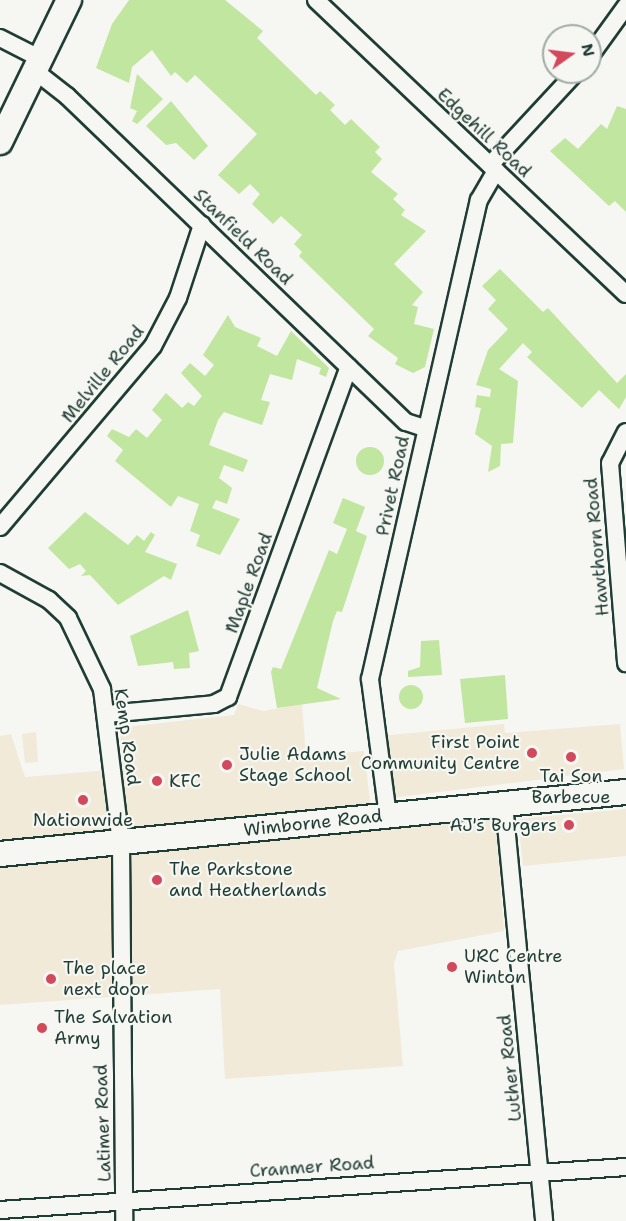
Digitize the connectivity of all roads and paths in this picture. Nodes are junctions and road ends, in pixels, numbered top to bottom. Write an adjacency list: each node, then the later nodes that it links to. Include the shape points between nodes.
1 (69, 0): 7 (street)
2 (316, 0): 10 (street, Edgehill Road)
3 (622, 0): 4 (street)
4 (626, 5): 6 (street)
5 (0, 38): 7 (street, Stanfield Road)
6 (602, 39)
7 (38, 65): 9 (street); 11 (street, Stanfield Road)
8 (566, 84): 10 (street, Privet Road)
9 (0, 142)
10 (493, 167): 12 (street, Edgehill Road); 14 (street, Privet Road, via 479,200)
11 (202, 225): 13 (street, Stanfield Road); 16 (street, Melville Road, via 178,298 153,346)
12 (626, 294)
13 (349, 367): 14 (street, Stanfield Road, via 406,422); 19 (street, Maple Road, via 228,697 214,704)
14 (424, 428): 22 (street, Privet Road, via 370,680)
15 (626, 432): 18 (street, Hawthorn Road, via 610,463)
16 (0, 527)
17 (0, 573): 19 (street, Kemp Road, via 49,600 68,618 95,667)
18 (626, 663)
19 (107, 714): 23 (street, Kemp Road)
20 (626, 792): 21 (street, Wimborne Road)
21 (504, 804): 22 (street, Wimborne Road); 26 (street, Luther Road)
22 (388, 816): 23 (street, Wimborne Road)
23 (121, 844): 24 (street, Wimborne Road); 27 (street, Latimer Road)
24 (0, 854)
25 (626, 1167): 26 (street, Cranmer Road)
26 (539, 1172): 27 (street, Cranmer Road); 30 (street, Luther Road)
27 (125, 1200): 28 (street, Cranmer Road); 29 (street, Latimer Road)
28 (0, 1210)
29 (124, 1221)
30 (544, 1221)

